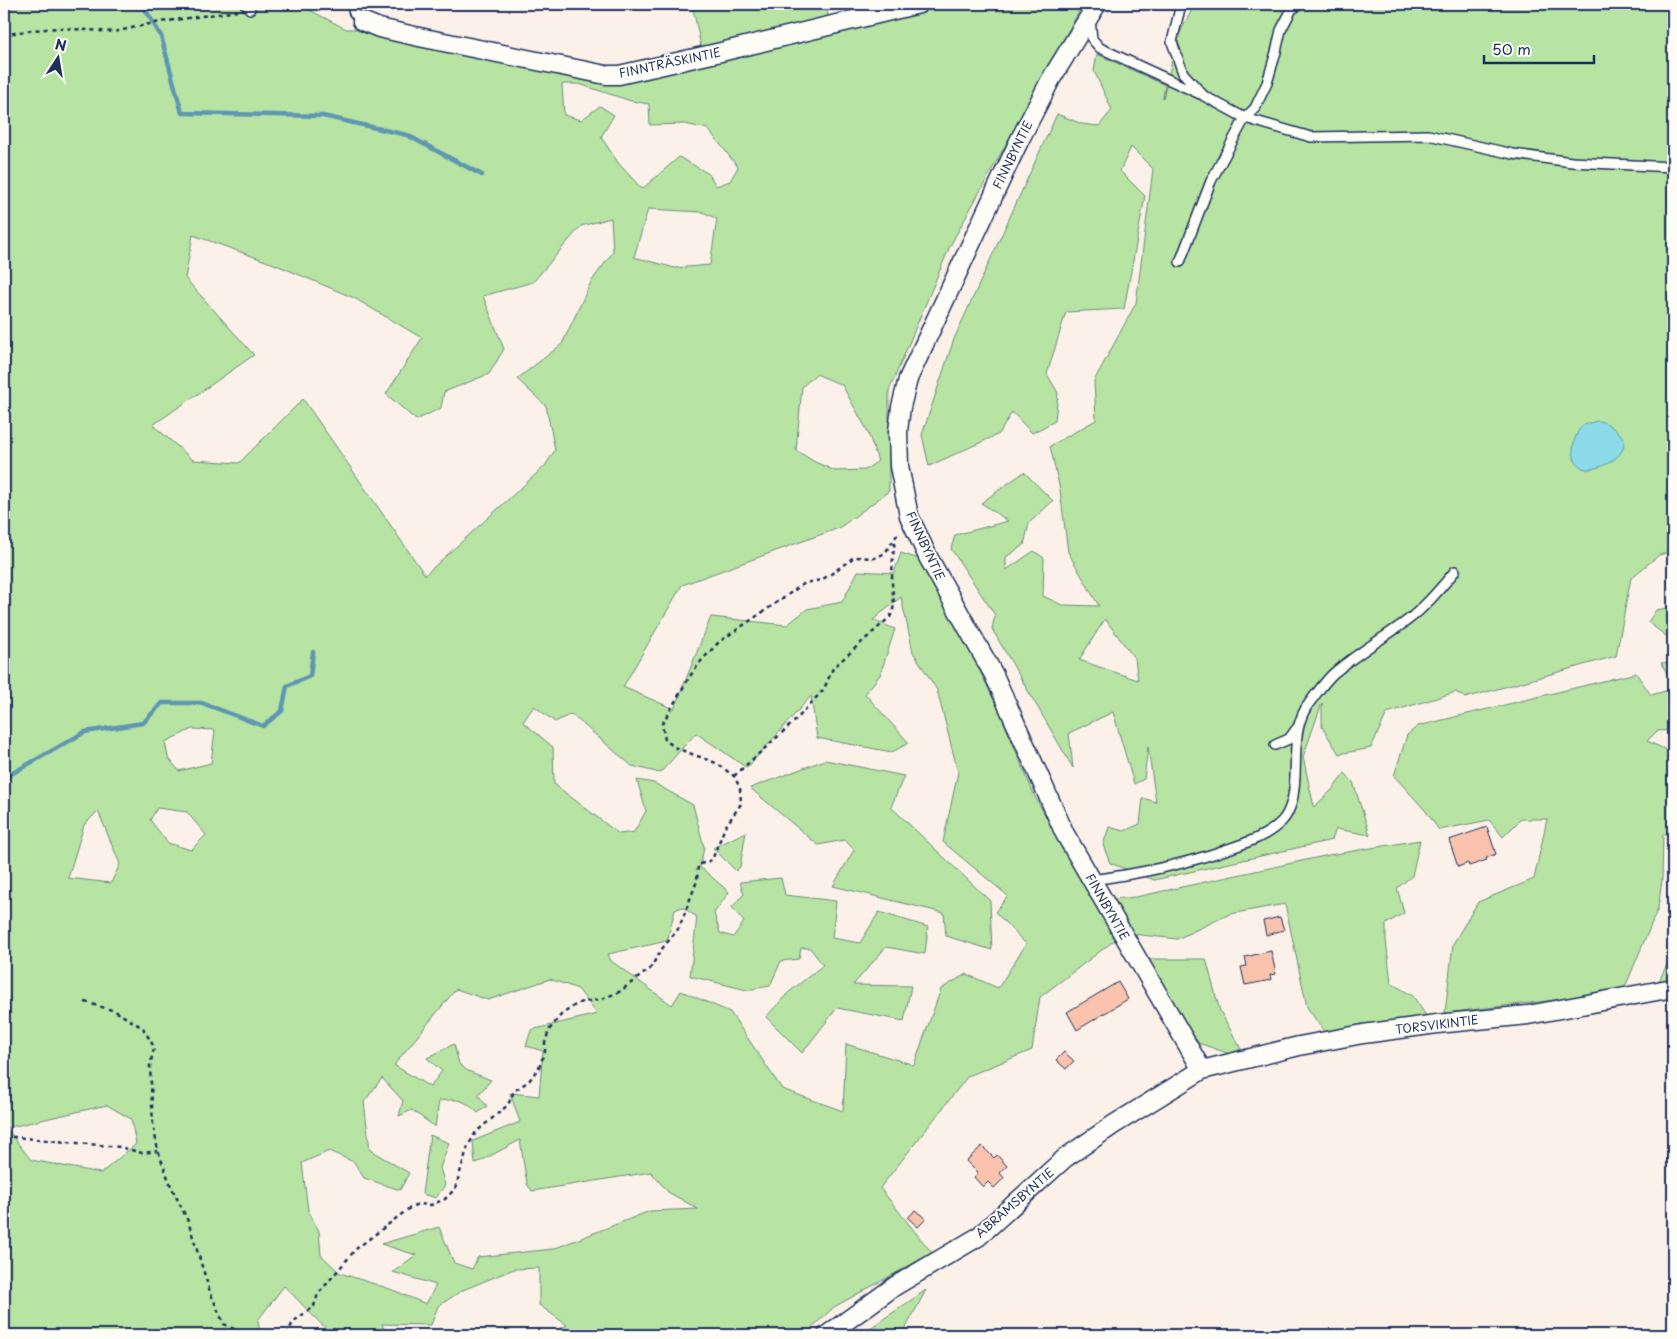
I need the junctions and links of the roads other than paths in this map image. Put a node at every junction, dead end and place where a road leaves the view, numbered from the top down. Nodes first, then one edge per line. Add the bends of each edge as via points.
1 (350, 4) edge
2 (919, 4) edge
3 (1181, 4) edge
4 (1298, 5) dead end
5 (1093, 10) edge
6 (362, 21) joint
7 (1204, 96) junction
8 (1245, 118) junction
9 (1673, 167) edge
10 (1180, 262) dead end
11 (1455, 570) dead end
12 (1297, 728) junction
13 (1275, 745) dead end
14 (1091, 880) junction
15 (1673, 988) edge
16 (1202, 1070) junction
17 (828, 1335) edge

1 - 6 lane
2 - 6 street, FINNTRÄSKINTIE via 619,75 419,37
3 - 7 lane via 1172,42 1183,73
4 - 8 lane via 1292,9 1281,30 1267,83 1255,108
5 - 7 lane via 1092,39 1100,48
5 - 14 street, FINNBYNTIE via 1050,80 1019,141 908,379 898,430 899,466 909,516 928,557 994,675 1065,834
7 - 8 lane
8 - 9 lane via 1311,137 1428,135 1513,154 1572,162
8 - 10 lane via 1211,181
11 - 12 lane via 1410,619 1332,674 1309,703
12 - 13 lane via 1289,739
12 - 14 lane via 1292,802 1282,821 1271,830 1252,841 1175,866
14 - 16 street, FINNBYNTIE
15 - 16 street, TORSVIKINTIE via 1528,1015 1363,1034
16 - 17 street, ABRAMSBYNTIE via 1073,1152 978,1237 895,1286

